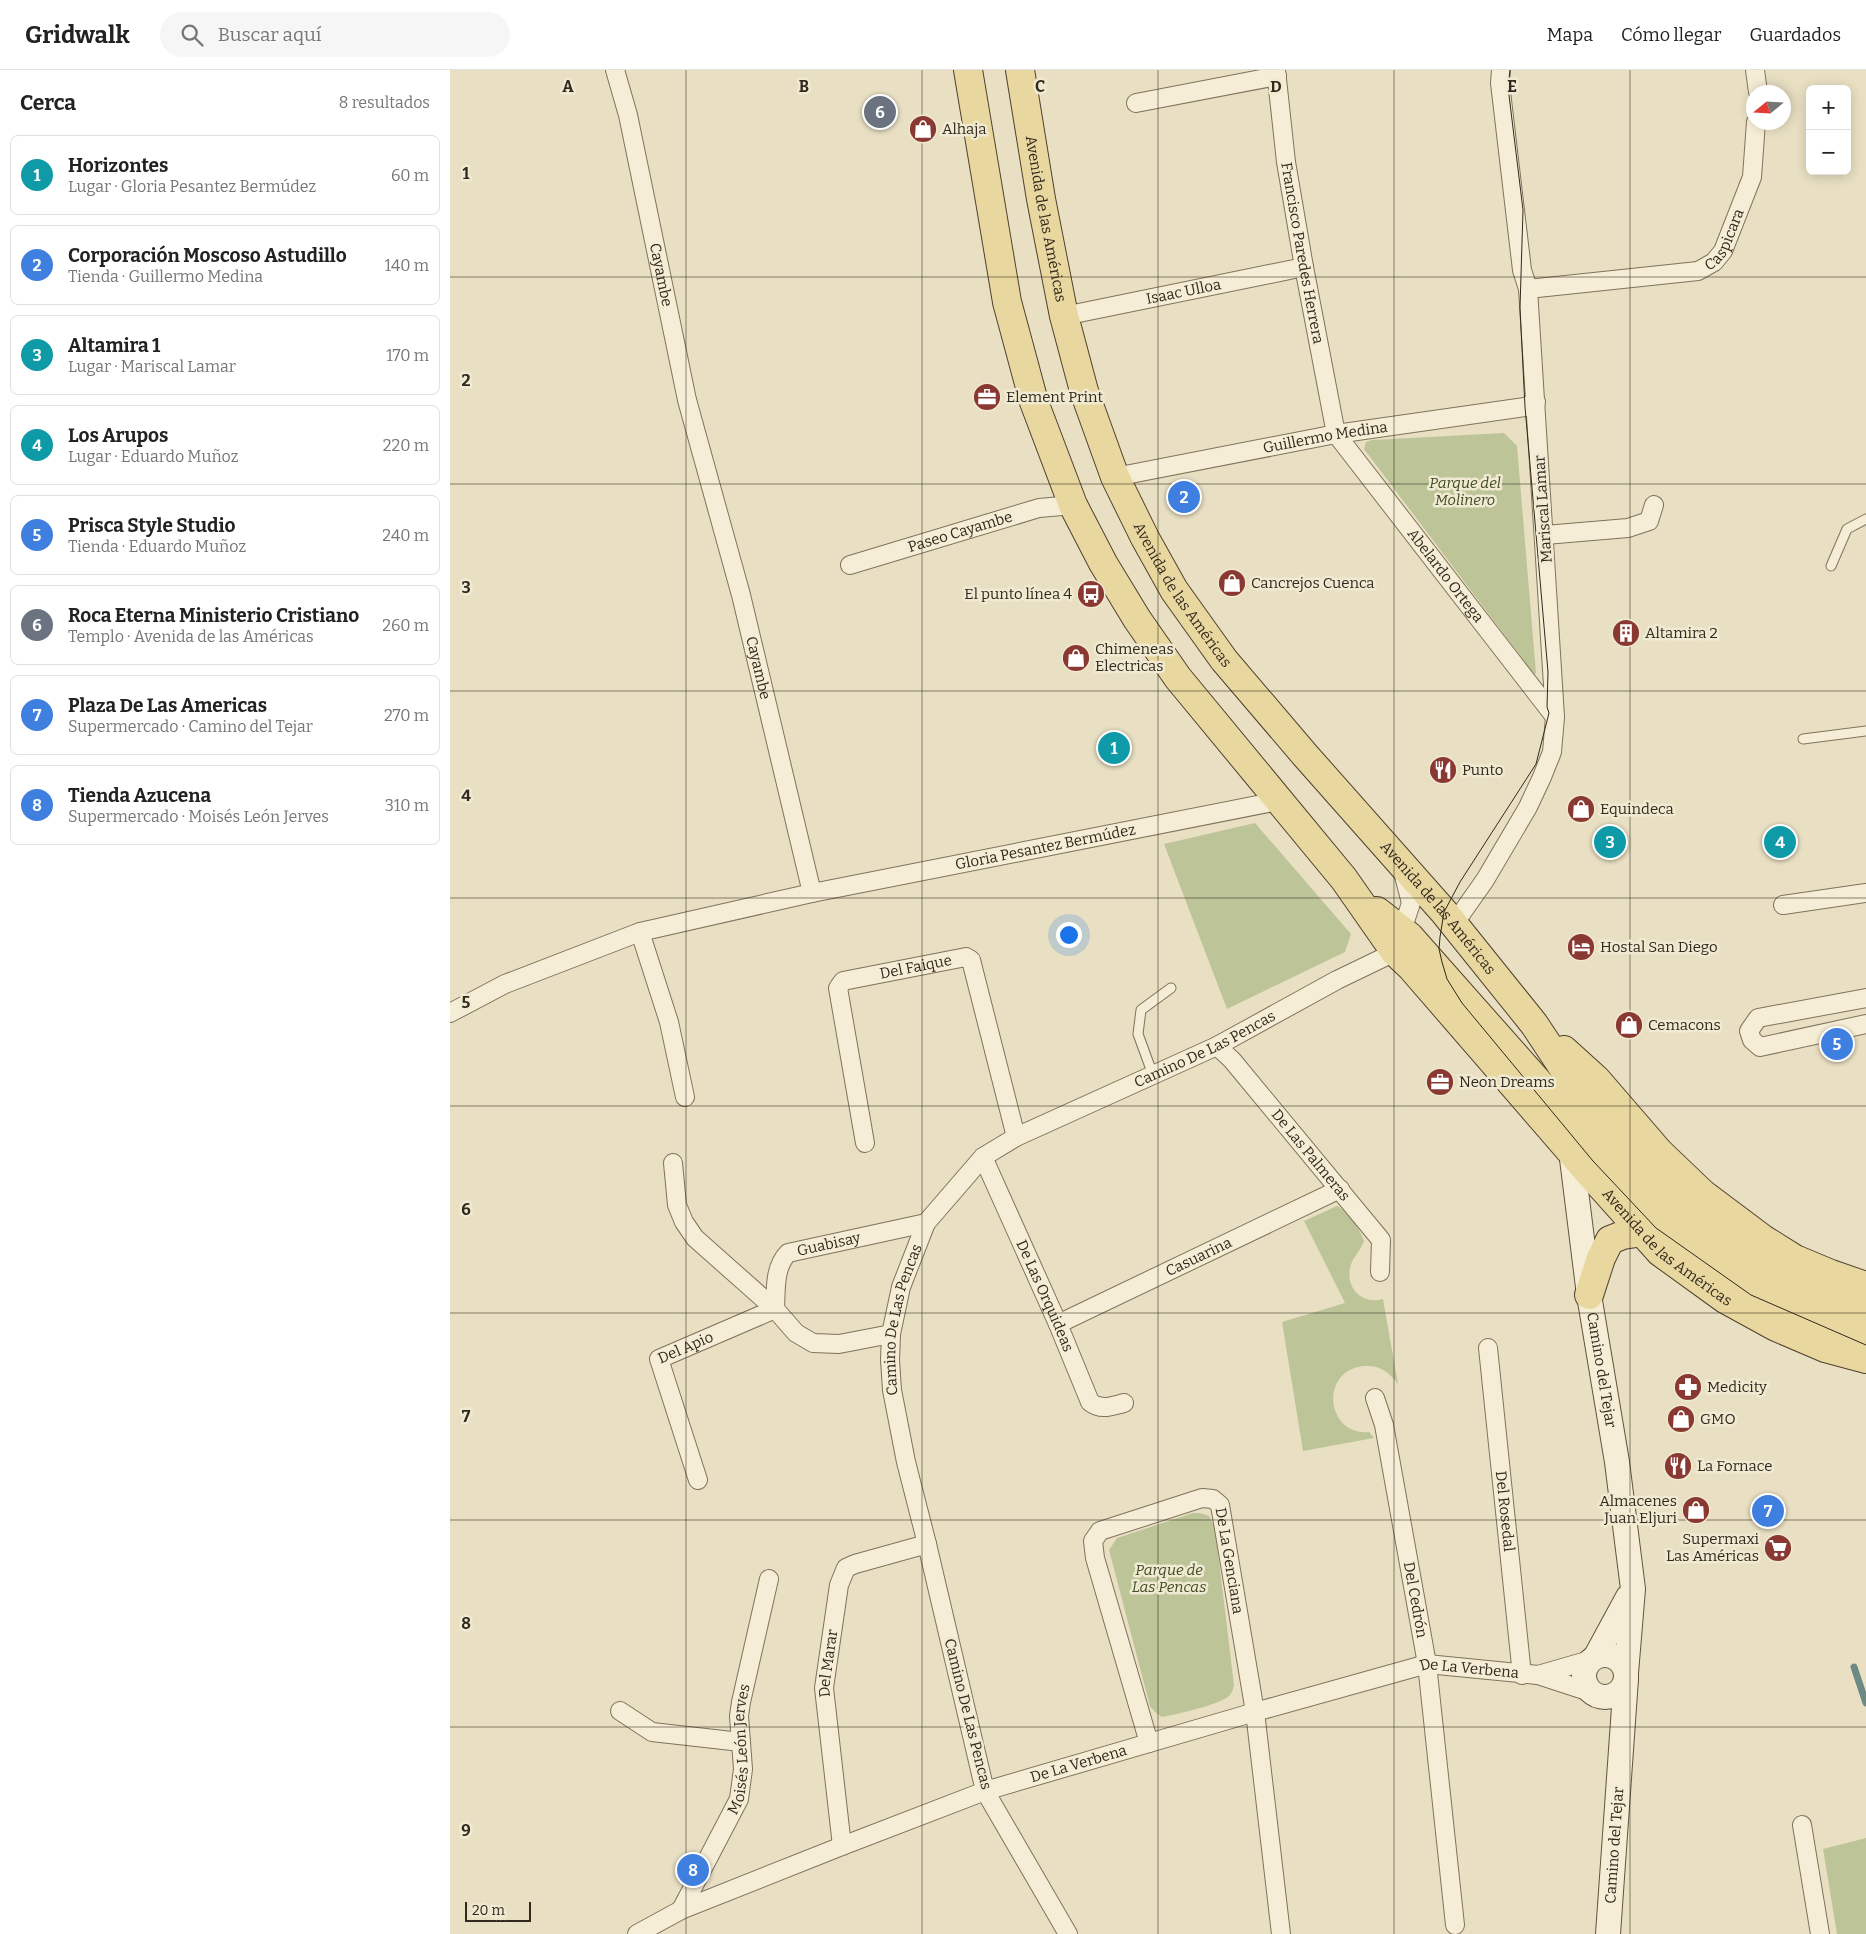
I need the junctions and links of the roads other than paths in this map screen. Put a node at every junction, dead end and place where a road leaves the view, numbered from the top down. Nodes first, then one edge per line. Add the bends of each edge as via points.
1 (615, 70) edge
2 (968, 70) edge
3 (1020, 70) edge
4 (1501, 70) edge
5 (1755, 70) edge
6 (1276, 73) edge
7 (1757, 85) edge
8 (1136, 102) dead end
9 (1755, 130) edge
10 (1304, 266) junction
11 (1528, 289) junction
12 (1064, 316) junction
13 (1536, 402) junction
14 (1336, 434) junction
15 (1115, 477) junction
16 (1073, 505) junction
17 (1654, 505) dead end
18 (1866, 519) edge
19 (1545, 535) junction
20 (850, 565) dead end
21 (1831, 566) dead end
22 (1555, 717) junction
23 (1866, 731) edge
24 (1804, 739) dead end
25 (1278, 801) junction
26 (1400, 863) junction
27 (812, 893) junction
28 (1866, 893) edge
29 (1783, 905) dead end
30 (1454, 924) junction
31 (640, 932) junction
32 (1399, 941) junction
33 (1171, 988) dead end
34 (1866, 998) edge
35 (450, 1013) edge
36 (1534, 1024) junction
37 (1866, 1024) edge
38 (1217, 1046) junction
39 (1153, 1075) junction
40 (685, 1097) dead end
41 (1016, 1137) junction
42 (864, 1143) dead end
43 (1571, 1151) junction
44 (983, 1157) junction
45 (673, 1163) dead end
46 (1340, 1190) junction
47 (926, 1223) junction
48 (1643, 1232) junction
49 (1380, 1272) dead end
50 (1866, 1286) edge
51 (1589, 1295) junction
52 (775, 1309) junction
53 (1866, 1312) edge
54 (1058, 1324) junction
55 (891, 1334) junction
56 (1866, 1334) edge
57 (1488, 1348) dead end
58 (1866, 1359) edge
59 (1375, 1398) dead end
60 (1124, 1403) dead end
61 (698, 1480) dead end
62 (927, 1544) junction
63 (769, 1579) dead end
64 (1633, 1589) junction
65 (1593, 1658) junction
66 (1428, 1664) junction
67 (1530, 1675) junction
68 (1626, 1676) junction
69 (1596, 1695) junction
70 (620, 1711) dead end
71 (1255, 1712) junction
72 (741, 1742) junction
73 (1149, 1744) junction
74 (1621, 1756) junction
75 (985, 1792) junction
76 (1802, 1825) dead end
77 (842, 1846) junction
78 (682, 1910) junction
79 (1455, 1925) dead end
80 (636, 1934) edge
81 (1068, 1934) edge
82 (1281, 1934) edge
83 (1608, 1934) edge
84 (1820, 1934) edge

1 - 27 street, Cayambe via 628,115 688,400 740,595
2 - 16 main road, Avenida de las Américas via 1007,302 1034,402
3 - 12 main road, Avenida de las Américas via 1040,199
4 - 11 street, Mariscal Lamar via 1521,260
5 - 7 street
6 - 8 street
6 - 10 street, Francisco Paredes Herrera via 1286,162
9 - 11 street, Caspicara via 1752,177 1723,251 1714,262 1698,271
10 - 12 street, Isaac Ulloa
10 - 14 street, Francisco Paredes Herrera
11 - 13 street, Mariscal Lamar
12 - 15 main road, Avenida de las Américas via 1084,391
13 - 14 street, Guillermo Medina via 1525,407
13 - 19 street, Mariscal Lamar
14 - 15 street, Guillermo Medina
14 - 22 street, Abelardo Ortega
15 - 26 main road, Avenida de las Américas via 1174,590 1224,660
16 - 20 street, Paseo Cayambe via 1039,508
16 - 25 main road, Avenida de las Américas via 1103,563 1167,663
17 - 19 street via 1649,521 1628,528
18 - 21 lane via 1846,529
19 - 22 street, Mariscal Lamar
22 - 30 street, Mariscal Lamar via 1552,752 1532,800
23 - 24 lane
25 - 27 street, Gloria Pesantez Bermúdez
25 - 32 main road, Avenida de las Américas
26 - 30 main road, Avenida de las Américas
26 - 32 street via 1411,903
27 - 31 street
28 - 29 street
30 - 36 main road, Avenida de las Américas
31 - 35 street via 505,984
31 - 40 street via 669,1022
32 - 38 street, Camino De Las Pencas via 1337,980
32 - 43 main road, Avenida de las Américas via 1411,967
32 - 56 main road, Avenida de las Américas via 1403,952 1413,955 1447,979 1600,1157 1683,1236 1735,1274 1805,1313
33 - 39 lane via 1141,1010 1138,1034
34 - 37 street via 1758,1018 1749,1031 1752,1040 1760,1047
36 - 50 main road, Avenida de las Américas via 1596,1080 1659,1152 1703,1194 1795,1259
36 - 53 main road, Avenida de las Américas via 1587,1104 1631,1156 1689,1214 1808,1288
38 - 39 street, Camino De Las Pencas
38 - 46 street, De Las Palmeras
39 - 41 street, Camino De Las Pencas
41 - 42 street, Del Faique via 971,960 966,957 843,981 839,986
41 - 44 street, Camino De Las Pencas
43 - 48 main road, Avenida de las Américas
43 - 51 street, Camino del Tejar
44 - 47 street, Camino De Las Pencas
44 - 54 street, De Las Orquideas
45 - 52 street via 677,1205 695,1238
46 - 49 street, De Las Palmeras via 1381,1240
46 - 54 street, Casuarina
47 - 52 street, Guabisay via 788,1253 778,1270
47 - 55 street, Camino De Las Pencas via 901,1287
48 - 51 main road via 1623,1234 1610,1240
48 - 58 main road, Avenida de las Américas via 1660,1252 1725,1299 1804,1340
51 - 64 street, Camino del Tejar via 1617,1462
52 - 55 street via 796,1333 813,1343 839,1344
52 - 61 street, Del Apio via 658,1359
54 - 60 street, De Las Orquideas via 1090,1402 1102,1408
55 - 62 street, Camino De Las Pencas via 892,1390
57 - 67 street, Del Rosedal
59 - 66 street, Del Cedrón via 1384,1425
62 - 75 street, Camino De Las Pencas
62 - 77 street, Del Marar via 854,1564 846,1568 839,1584 824,1688
63 - 72 street, Moisés León Jerves via 741,1702
64 - 65 street
64 - 68 street, Camino del Tejar
65 - 67 street, De La Verbena
65 - 68 street via 1609,1654 1615,1657 1621,1661
65 - 69 street via 1584,1671 1584,1677
66 - 67 street, De La Verbena
66 - 71 street, De La Verbena
66 - 79 street, Del Cedrón
67 - 69 street, De La Verbena
68 - 69 street via 1624,1686 1614,1696
68 - 74 street, Camino del Tejar
69 - 74 street, Camino del Tejar
70 - 72 street via 652,1732
71 - 73 street, De La Verbena
71 - 73 street, De La Genciana via 1220,1505 1213,1499 1202,1498 1100,1531 1093,1541 1095,1558
71 - 82 street, De La Genciana
72 - 78 street, Moisés León Jerves via 743,1769 739,1799
73 - 75 street, De La Verbena
74 - 83 street, Camino del Tejar
75 - 77 street, De La Verbena
75 - 81 street, Camino De Las Pencas
76 - 84 street
77 - 78 street, De La Verbena
78 - 80 street, De La Verbena

